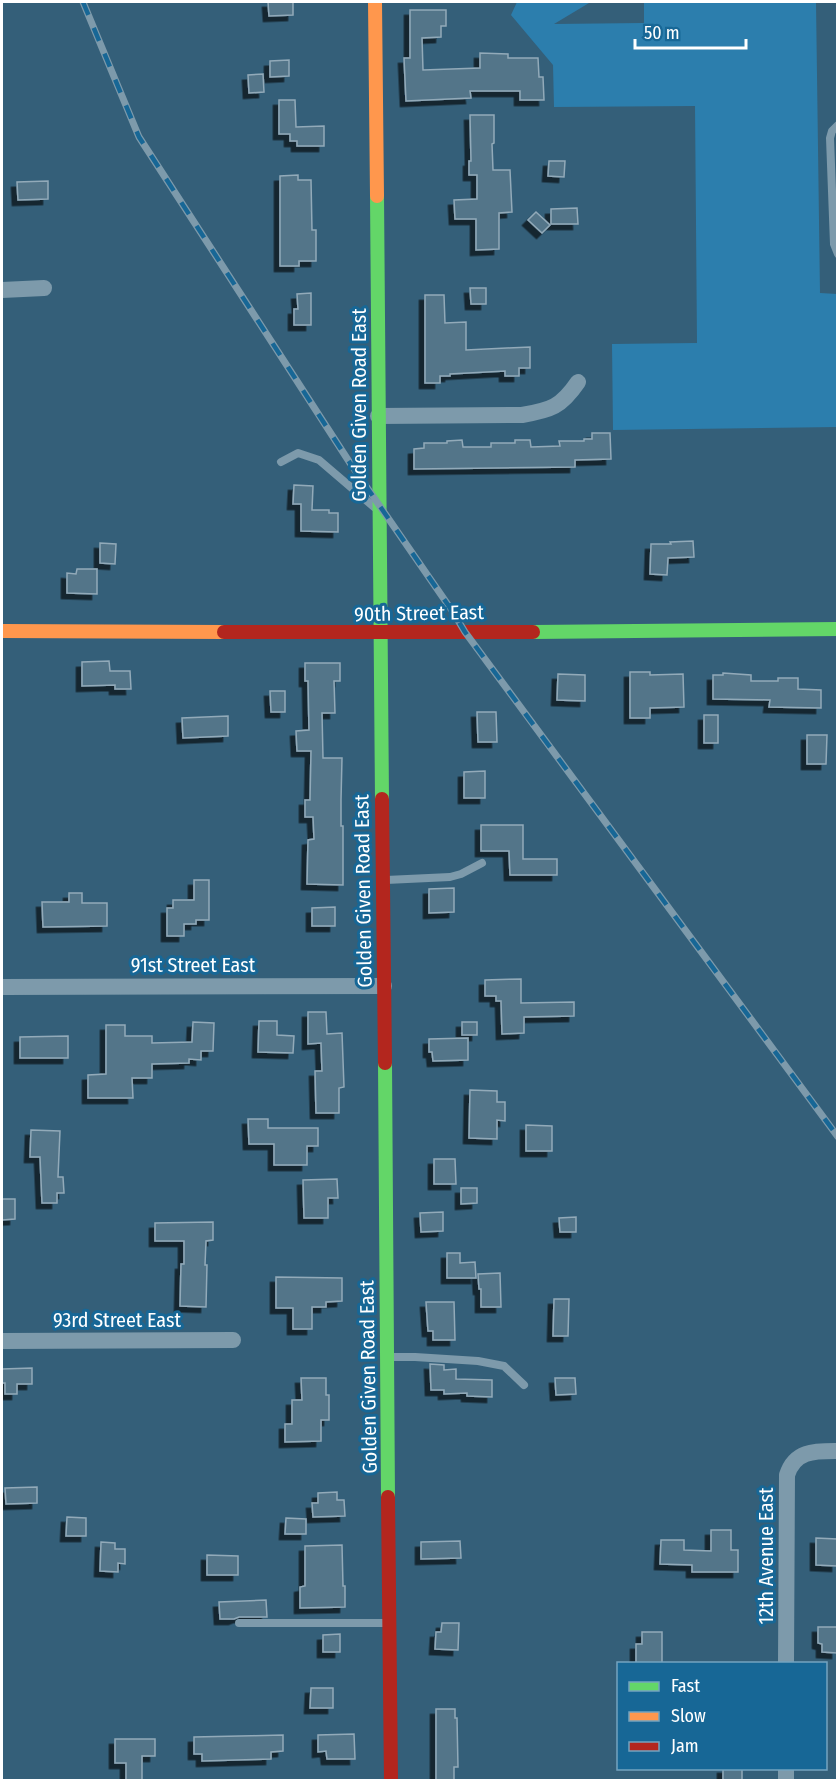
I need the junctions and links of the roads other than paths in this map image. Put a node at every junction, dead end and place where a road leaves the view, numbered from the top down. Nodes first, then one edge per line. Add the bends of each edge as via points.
1 (375, 2) edge
2 (837, 125) edge
3 (837, 254) edge
4 (44, 288) dead end
5 (2, 290) edge
6 (578, 382) dead end
7 (378, 416) junction
8 (281, 462) dead end
9 (379, 511) junction
10 (837, 629) edge
11 (2, 631) edge
12 (380, 633) junction
13 (482, 863) dead end
14 (383, 880) junction
15 (384, 986) junction
16 (2, 987) edge
17 (233, 1340) dead end
18 (2, 1341) edge
19 (388, 1357) junction
20 (524, 1385) dead end
21 (837, 1451) edge
22 (239, 1623) dead end
23 (390, 1623) junction
24 (786, 1662) edge
25 (391, 1780) edge

1 - 7 street, Golden Given Road East
2 - 3 lane via 830,138
4 - 5 street
6 - 7 street via 558,404 529,414
7 - 9 street, Golden Given Road East
8 - 9 lane via 298,453 320,460
9 - 12 street, Golden Given Road East
10 - 12 street, 90th Street East
11 - 12 street, 90th Street East
12 - 14 street, Golden Given Road East
13 - 14 lane via 450,877
14 - 15 street, Golden Given Road East
15 - 16 street, 91st Street East
15 - 19 street, Golden Given Road East
17 - 18 street, 93rd Street East
19 - 20 lane via 504,1366
19 - 23 street, Golden Given Road East
21 - 24 street, 12th Avenue East via 803,1455 790,1466 787,1475
22 - 23 lane
23 - 25 street, Golden Given Road East

